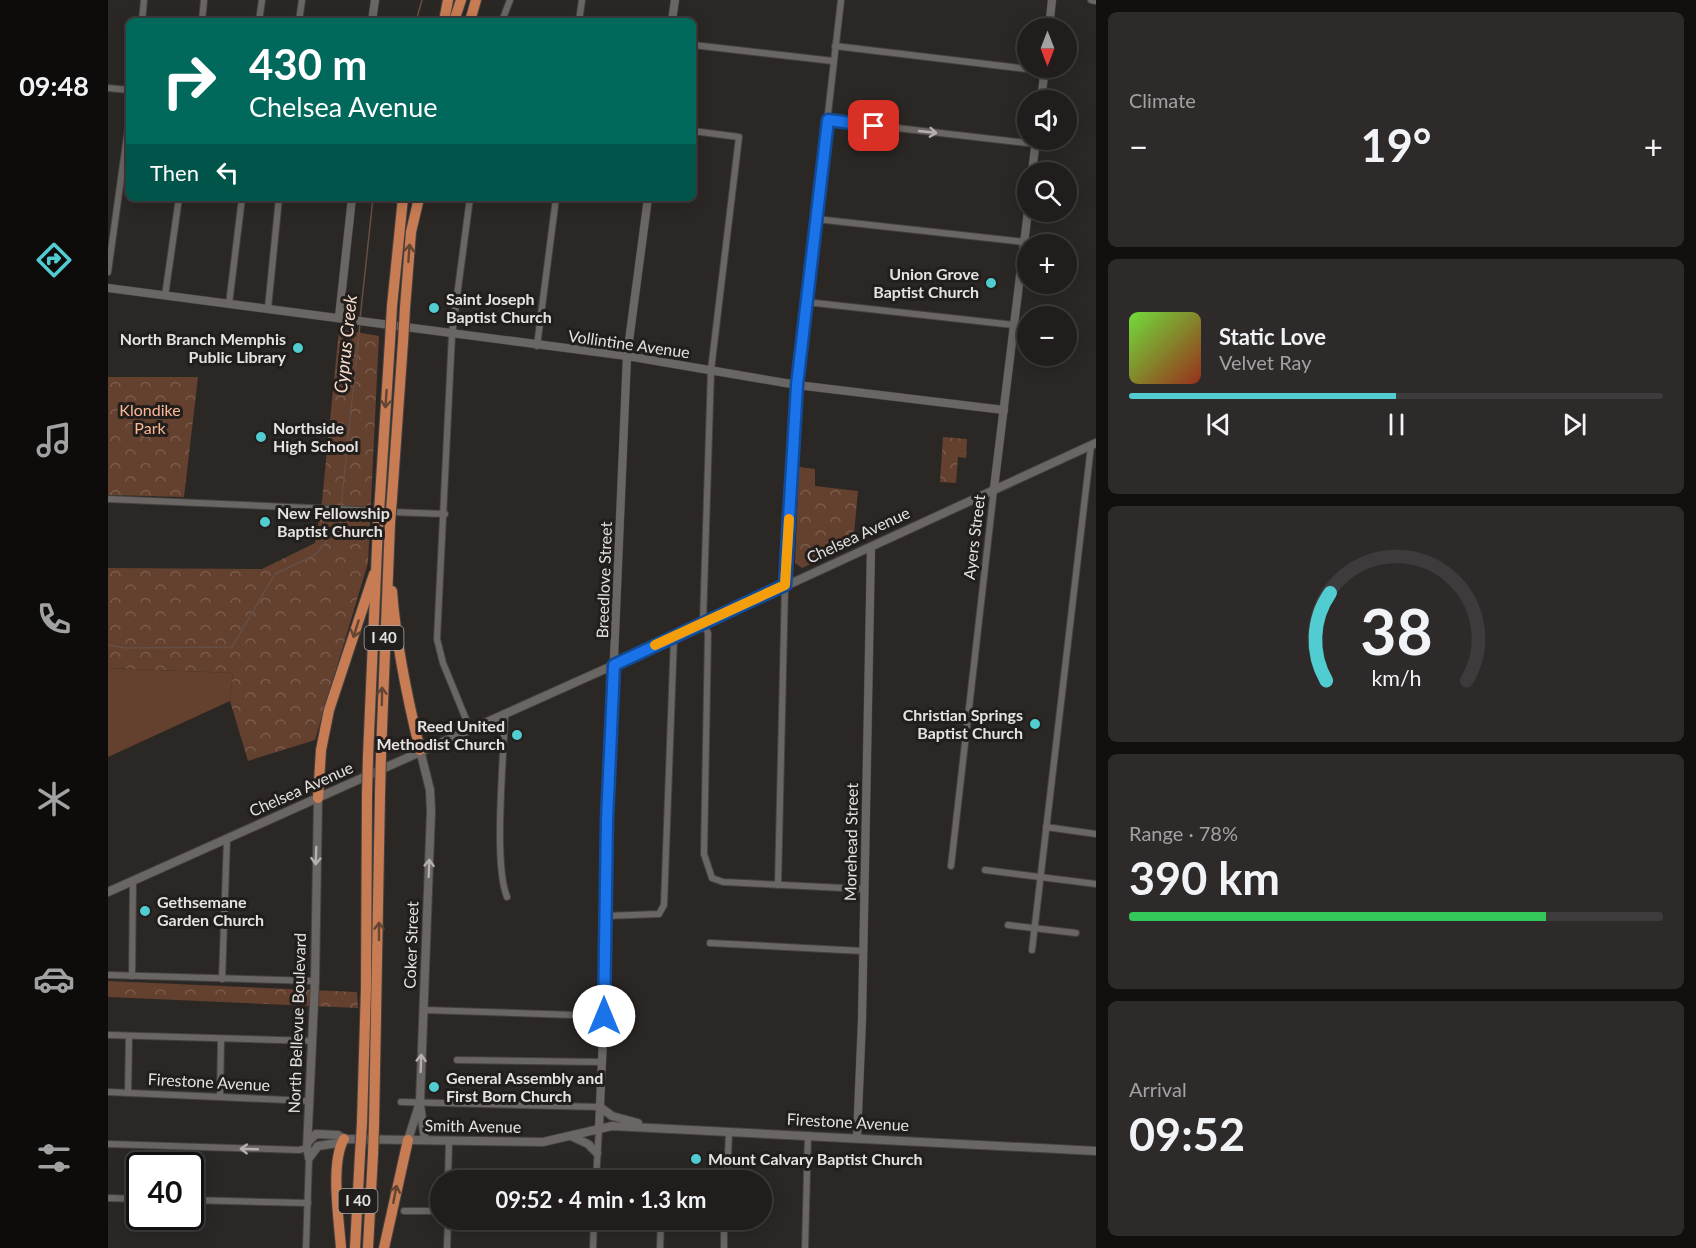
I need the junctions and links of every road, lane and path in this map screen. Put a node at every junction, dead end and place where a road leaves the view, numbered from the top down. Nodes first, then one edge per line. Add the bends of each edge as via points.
1 (144, 0) edge
2 (204, 0) edge
3 (262, 0) edge
4 (302, 0) edge
5 (375, 0) edge
6 (448, 0) edge
7 (456, 0) edge
8 (461, 0) edge
9 (477, 0) edge
10 (510, 0) edge
11 (582, 0) edge
12 (675, 0) edge
13 (841, 0) edge
14 (1052, 0) edge
15 (1091, 0) edge
16 (1096, 1) edge
17 (141, 18) edge
18 (202, 18) edge
19 (260, 18) edge
20 (300, 18) edge
21 (372, 18) edge
22 (445, 18) edge
23 (453, 18) edge
24 (453, 18) edge
25 (471, 18) edge
26 (503, 18) edge
27 (579, 18) edge
28 (672, 18) edge
29 (1050, 18) edge
30 (696, 45) edge
31 (835, 46) junction
32 (833, 60) junction
33 (1017, 66) edge
34 (108, 88) edge
35 (126, 90) edge
36 (828, 120) junction
37 (696, 131) edge
38 (1017, 140) edge
39 (126, 143) edge
40 (179, 201) edge
41 (242, 201) edge
42 (279, 201) edge
43 (352, 201) edge
44 (403, 201) edge
45 (418, 201) edge
46 (470, 201) edge
47 (556, 201) edge
48 (648, 201) edge
49 (816, 219) junction
50 (1017, 241) edge
51 (108, 272) edge
52 (108, 288) edge
53 (1018, 294) edge
54 (165, 296) junction
55 (806, 302) junction
56 (229, 304) junction
57 (268, 308) junction
58 (339, 317) junction
59 (1014, 325) junction
60 (452, 334) junction
61 (537, 346) junction
62 (627, 356) junction
63 (711, 369) junction
64 (797, 385) junction
65 (1004, 410) junction
66 (1094, 444) edge
67 (994, 488) junction
68 (108, 499) edge
69 (445, 514) junction
70 (389, 540) junction
71 (871, 547) junction
72 (374, 574) junction
73 (785, 585) junction
74 (703, 623) junction
75 (674, 636) junction
76 (614, 665) junction
77 (505, 713) junction
78 (470, 729) junction
79 (420, 750) junction
80 (318, 798) junction
81 (1046, 827) junction
82 (1096, 834) edge
83 (227, 839) junction
84 (951, 866) dead end
85 (985, 870) dead end
86 (1040, 877) junction
87 (133, 881) junction
88 (1096, 884) edge
89 (778, 885) junction
90 (864, 889) junction
91 (108, 892) edge
92 (507, 897) dead end
93 (604, 916) junction
94 (1008, 925) dead end
95 (1034, 928) junction
96 (1076, 933) dead end
97 (710, 943) dead end
98 (1032, 950) dead end
99 (863, 951) junction
100 (108, 975) edge
101 (132, 976) junction
102 (222, 979) junction
103 (315, 981) junction
104 (424, 1010) junction
105 (604, 1016) junction
106 (108, 1035) edge
107 (129, 1036) junction
108 (221, 1039) junction
109 (312, 1041) junction
110 (457, 1060) dead end
111 (601, 1062) junction
112 (108, 1092) edge
113 (128, 1093) junction
114 (220, 1097) junction
115 (309, 1101) junction
116 (401, 1102) dead end
117 (420, 1102) junction
118 (600, 1107) junction
119 (308, 1124) junction
120 (643, 1127) junction
121 (598, 1128) junction
122 (729, 1131) junction
123 (313, 1135) junction
124 (808, 1135) junction
125 (573, 1137) junction
126 (857, 1137) junction
127 (344, 1139) junction
128 (408, 1140) junction
129 (425, 1140) junction
130 (449, 1140) junction
131 (332, 1143) junction
132 (108, 1144) edge
133 (307, 1145) junction
134 (1096, 1151) edge
135 (597, 1153) junction
136 (309, 1158) junction
137 (448, 1170) edge
138 (596, 1170) edge
139 (727, 1170) edge
140 (108, 1198) edge
141 (126, 1198) edge
142 (204, 1200) edge
143 (308, 1203) junction
144 (404, 1211) dead end
145 (430, 1211) edge
146 (447, 1230) edge
147 (593, 1230) edge
148 (661, 1230) edge
149 (724, 1230) edge
150 (306, 1248) edge
151 (341, 1248) edge
152 (355, 1248) edge
153 (369, 1248) edge
154 (384, 1248) edge
155 (447, 1248) edge
156 (592, 1248) edge
157 (660, 1248) edge
158 (724, 1248) edge
159 (805, 1248) edge

1 - 17 street
2 - 18 street
3 - 19 street
4 - 20 street
5 - 21 street
6 - 22 highway
7 - 23 highway
8 - 24 highway
9 - 25 highway
10 - 26 street
11 - 27 street
12 - 28 street
13 - 31 street
14 - 29 street
15 - 16 street
30 - 32 street
31 - 32 street
31 - 33 street
32 - 36 street
34 - 35 street
36 -> 38 street
36 - 49 street
37 - 63 street via 739,137
39 - 51 street
40 - 54 street
41 - 56 street
42 - 57 street
43 - 58 street
44 -> 72 highway, I 40, bridge
70 -> 45 highway, I 40, bridge via 411,232
46 - 60 street
47 - 61 street
48 - 62 street, Breedlove Street
49 - 50 street
49 - 55 street
52 - 54 street, Vollintine Avenue
53 - 59 street, Ayers Street
54 - 56 street, Vollintine Avenue
55 - 59 street
55 - 64 street
56 - 57 street, Vollintine Avenue
57 - 58 street, Vollintine Avenue
58 - 60 street, Vollintine Avenue
59 - 65 street, Ayers Street
60 - 61 street, Vollintine Avenue
60 - 69 street
61 - 62 street, Vollintine Avenue
62 - 63 street, Vollintine Avenue
62 - 76 street, Breedlove Street
63 - 64 street, Vollintine Avenue
63 - 74 street
64 - 65 street, Vollintine Avenue
64 - 73 street
65 - 67 street, Ayers Street
66 - 67 main road, Chelsea Avenue
66 - 81 street
67 - 71 main road, Chelsea Avenue
67 - 84 street, Ayers Street
68 - 69 street
69 - 78 street via 437,639
70 - 79 highway via 395,631
153 -> 70 highway, I 40, bridge
71 - 73 main road, Chelsea Avenue
71 - 90 street, Morehead Street
72 -> 80 highway via 329,710
72 - 152 highway, I 40, bridge via 366,988
73 - 74 main road, Chelsea Avenue
73 - 89 street
74 - 75 main road, Chelsea Avenue
74 - 89 street via 708,633 704,854 712,878
75 - 76 main road, Chelsea Avenue
75 - 93 street via 664,905 659,914
76 - 77 main road, Chelsea Avenue
76 - 93 street, Breedlove Street
77 - 78 main road, Chelsea Avenue
77 - 92 street via 501,841
78 - 79 main road, Chelsea Avenue
79 - 80 main road, Chelsea Avenue
104 -> 79 main road, Coker Street via 431,811
80 - 83 main road, Chelsea Avenue
80 -> 103 main road, North Bellevue Boulevard
81 - 82 street
81 - 86 street
83 - 87 main road, Chelsea Avenue
83 - 102 street
85 - 86 street
86 - 88 street
86 - 95 street
87 - 91 main road, Chelsea Avenue
87 - 101 street
89 - 90 street
90 - 99 street, Morehead Street
93 - 105 street, Breedlove Street
94 - 95 street
95 - 96 street
95 - 98 street
97 - 99 street
99 - 126 street, Morehead Street
100 - 101 street
101 - 102 street
102 - 103 street
103 - 109 main road, North Bellevue Boulevard
104 - 105 street
117 -> 104 main road, Coker Street
105 - 111 street, Breedlove Street
106 - 107 street
107 - 108 street
107 - 113 street
108 - 109 street
108 - 114 street
109 - 115 main road, North Bellevue Boulevard
110 - 111 street
111 - 118 street, Breedlove Street
112 - 113 street, Firestone Avenue
113 - 114 street, Firestone Avenue
114 - 115 street, Firestone Avenue
115 - 119 main road, North Bellevue Boulevard
116 - 117 street
117 - 118 street
117 - 128 main road, Coker Street
117 - 129 main road
118 - 120 main road via 612,1116
118 - 121 street, Breedlove Street
119 - 123 main road
119 - 133 main road, North Bellevue Boulevard
120 - 121 main road, Firestone Avenue
120 - 122 main road, Firestone Avenue
121 - 125 main road, Smith Avenue
121 - 135 street, Breedlove Street
122 - 124 main road, Firestone Avenue
122 - 139 street
123 - 127 main road, Smith Avenue via 338,1134
123 - 131 main road
123 - 133 main road
124 - 126 main road, Firestone Avenue
124 - 159 street
125 - 130 main road, Smith Avenue via 536,1142
125 - 135 main road
126 - 134 main road, Firestone Avenue
127 - 128 main road, Smith Avenue
127 - 131 main road, Smith Avenue
127 - 151 highway via 339,1148 337,1180
128 - 129 main road, Smith Avenue
154 -> 128 highway
129 - 130 main road, Smith Avenue
130 - 137 street
131 - 136 main road, Smith Avenue via 318,1146
133 -> 132 street via 298,1150
133 - 136 main road, North Bellevue Boulevard
135 - 138 street, Breedlove Street
136 - 143 street, North Bellevue Boulevard
140 - 141 street
142 - 143 street
143 - 150 street, North Bellevue Boulevard
144 - 145 street
146 - 155 street
147 - 156 street
148 - 157 street
149 - 158 street

